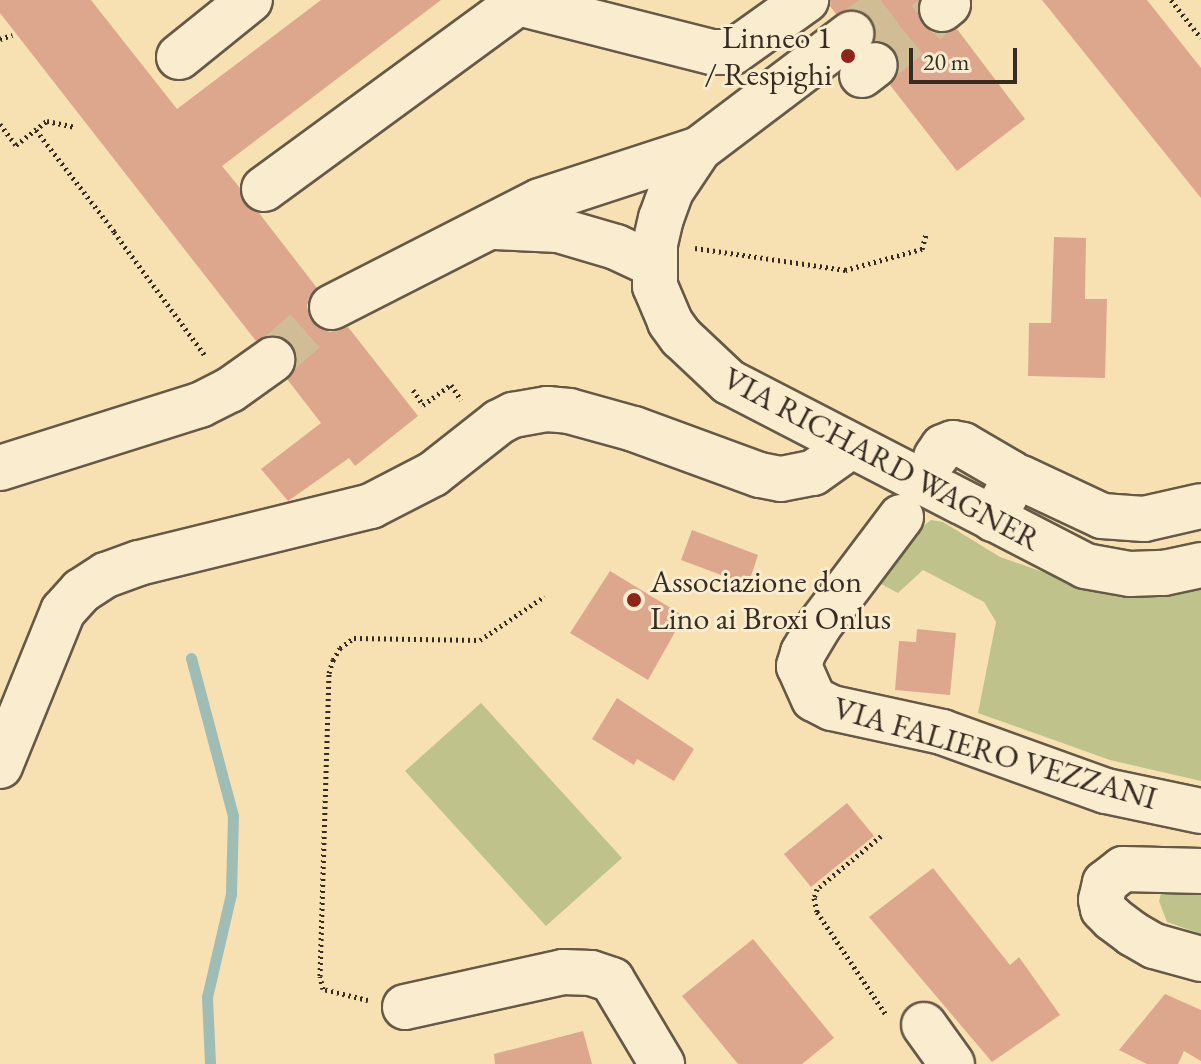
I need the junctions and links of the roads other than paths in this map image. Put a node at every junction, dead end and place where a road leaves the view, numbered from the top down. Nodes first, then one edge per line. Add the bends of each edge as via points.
1 (250, 0) edge
2 (806, 0) edge
3 (179, 57) dead end
4 (863, 58) tunnel mouth
5 (699, 149) junction
6 (264, 189) dead end
7 (485, 227) junction
8 (654, 254) junction
9 (332, 307) tunnel mouth
10 (272, 360) tunnel mouth
11 (851, 446) junction
12 (936, 457) dead end
13 (0, 468) edge
14 (1015, 479) junction
15 (1201, 506) edge
16 (901, 517) dead end
17 (993, 519) junction
18 (1201, 565) edge
19 (0, 766) edge
20 (1201, 811) edge
21 (1201, 871) edge
22 (1201, 959) edge
23 (405, 1007) road end
24 (908, 1026) road end
25 (662, 1064) edge
26 (952, 1064) edge

1 - 3 street
2 - 6 street via 733,52 712,52 518,3
4 - 5 street
5 - 7 street via 540,201
5 - 8 street, VIA RICHARD WAGNER via 671,191
7 - 8 street via 558,230
7 - 9 street
8 - 11 street, VIA RICHARD WAGNER via 655,286 670,322 701,359 729,382
10 - 13 street via 230,390 167,418
11 - 17 street, VIA RICHARD WAGNER
11 - 19 street via 813,473 781,479 569,411 513,415 433,474 371,506 139,563 81,591 57,624
12 - 14 street via 943,447 963,445
14 - 15 street via 1102,516 1144,519
14 - 17 street
16 - 20 street, VIA FALIERO VEZZANI via 803,653 799,666 814,699 832,708 942,732 1106,791
17 - 18 street, VIA RICHARD WAGNER via 1107,573 1164,573
21 - 22 street via 1123,869 1105,883 1101,900 1103,909 1133,934 1154,946
23 - 25 street via 563,972 591,973 612,980
24 - 26 street

